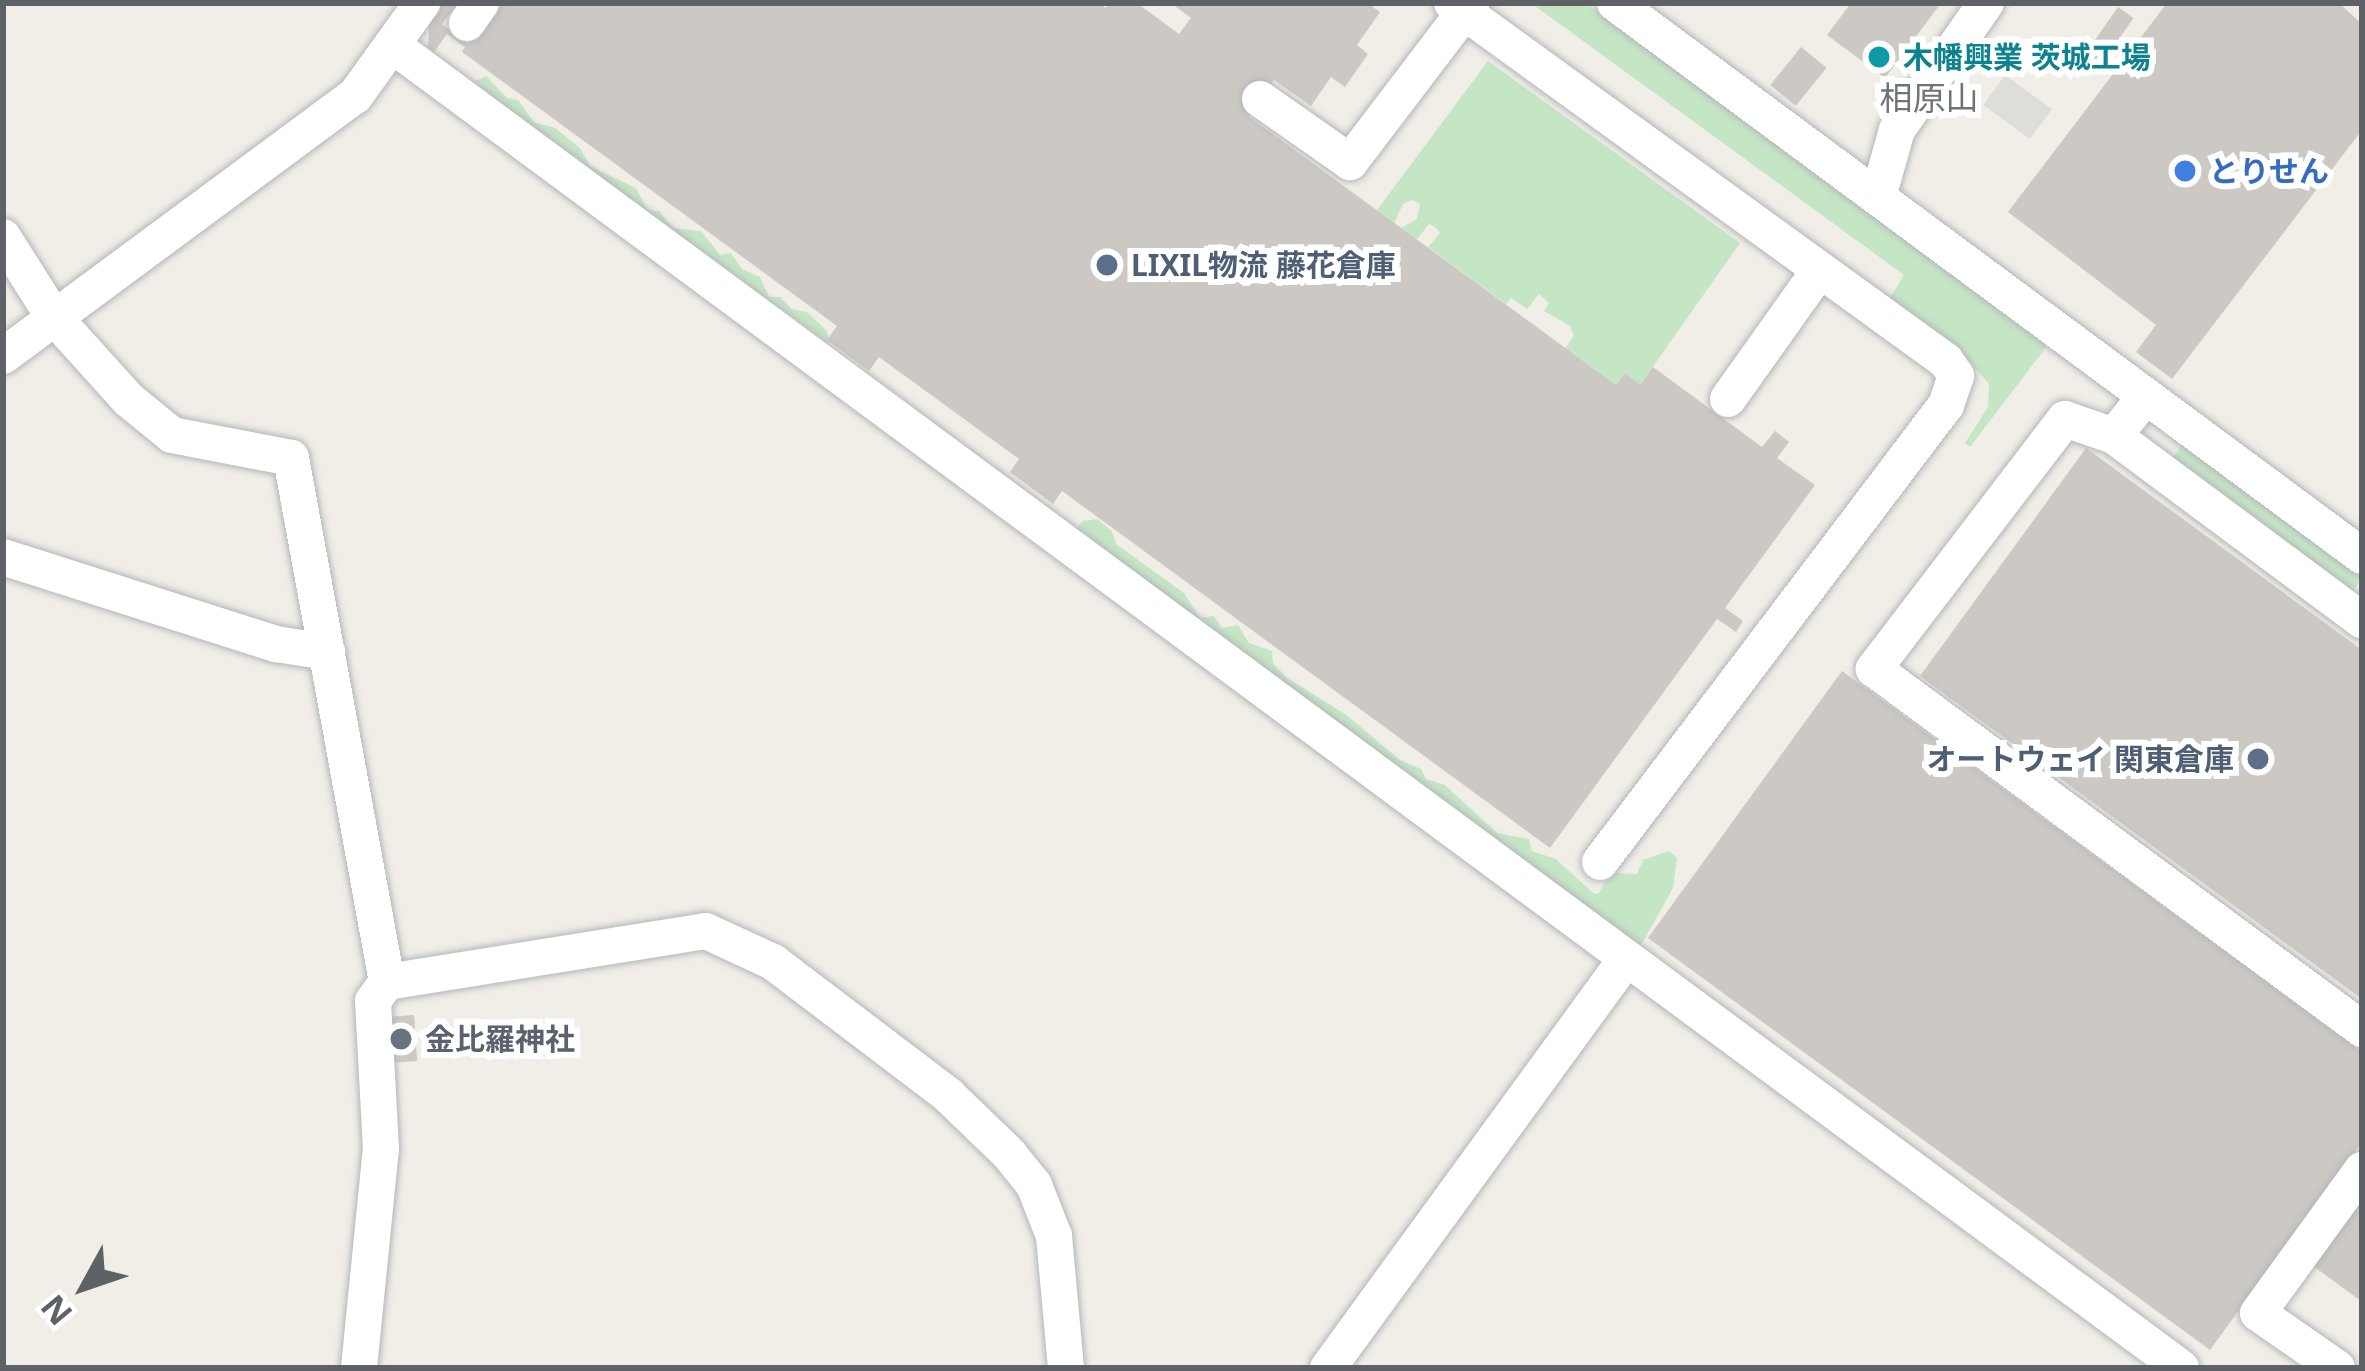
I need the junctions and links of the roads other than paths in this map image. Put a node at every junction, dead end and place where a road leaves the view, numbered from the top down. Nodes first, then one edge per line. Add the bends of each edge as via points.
1 (422, 3) edge
2 (1615, 3) edge
3 (1986, 3) edge
4 (1462, 6) edge
5 (392, 45) junction
6 (1260, 100) dead end
7 (1879, 197) junction
8 (3, 237) edge
9 (1819, 271) junction
10 (53, 316) junction
11 (3, 356) edge
12 (2146, 396) junction
13 (1728, 399) dead end
14 (2114, 436) junction
15 (2362, 556) edge
16 (3, 557) edge
17 (2362, 620) edge
18 (327, 652) junction
19 (1600, 862) dead end
20 (1626, 959) junction
21 (387, 982) junction
22 (2362, 1029) edge
23 (2362, 1170) edge
24 (359, 1368) edge
25 (1066, 1368) edge
26 (1328, 1368) edge
27 (2181, 1368) edge
28 (2337, 1368) edge

1 - 5 street
2 - 7 street
3 - 7 street via 1897,130
4 - 6 street via 1350,163
4 - 9 street
5 - 10 street via 355,96
5 - 20 street
7 - 12 street
8 - 10 street
9 - 13 street
9 - 19 street via 1946,361 1956,376 1946,405
10 - 11 street
10 - 18 street via 172,435 291,458
12 - 14 street
12 - 15 street
14 - 17 street
14 - 22 street via 2065,419 1874,668
16 - 18 street via 276,644
18 - 21 street
20 - 26 street
20 - 27 street
21 - 24 street via 373,1001 381,1149
21 - 25 street via 706,931 773,962 948,1095 1034,1185 1058,1258
23 - 28 street via 2258,1313

